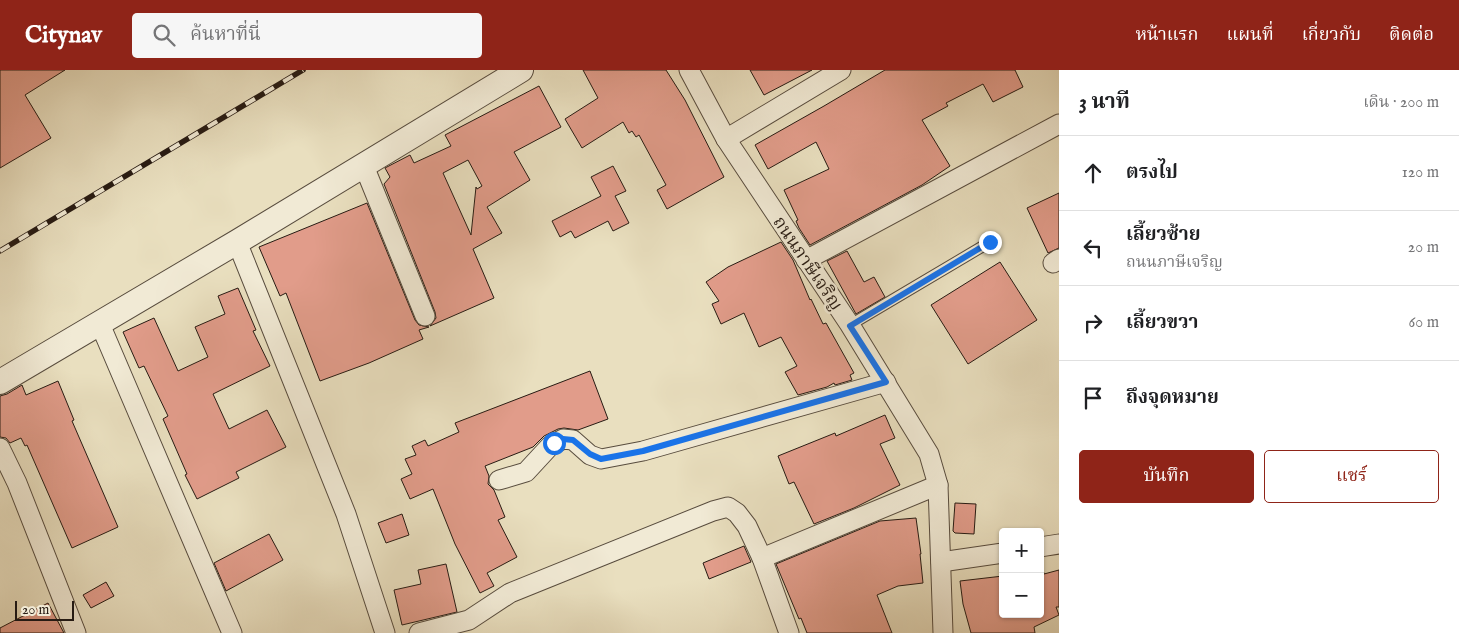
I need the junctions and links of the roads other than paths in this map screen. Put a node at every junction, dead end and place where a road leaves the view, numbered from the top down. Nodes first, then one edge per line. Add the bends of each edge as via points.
1 (521, 70) edge
2 (689, 70) edge
3 (841, 70) edge
4 (1059, 124) edge
5 (726, 139) junction
6 (364, 166) junction
7 (237, 242) junction
8 (990, 242) dead end
9 (806, 260) junction
10 (425, 316) dead end
11 (100, 324) junction
12 (850, 326) junction
13 (0, 382) edge
14 (886, 382) junction
15 (0, 448) edge
16 (499, 480) dead end
17 (938, 485) junction
18 (1059, 544) edge
19 (1044, 546) edge
20 (999, 554) edge
21 (762, 558) junction
22 (941, 562) junction
23 (76, 633) edge
24 (232, 633) edge
25 (385, 633) edge
26 (419, 633) edge
27 (789, 633) edge
28 (943, 633) edge

1 - 6 street
2 - 5 street, ถนนภาษีเจริญ
3 - 5 street
4 - 9 street
5 - 9 street, ถนนภาษีเจริญ
6 - 7 street
6 - 10 street
7 - 11 street
7 - 25 street via 346,514
8 - 12 lane
9 - 12 street, ถนนภาษีเจริญ
11 - 13 street
11 - 24 street
12 - 14 street, ถนนภาษีเจริญ
14 - 16 street via 643,451 601,459 573,440 563,439 550,446 526,472
14 - 17 street, ถนนภาษีเจริญ via 929,454
15 - 23 street
17 - 21 street
17 - 22 street, ถนนภาษีเจริญ
18 - 19 street
20 - 22 street
21 - 26 street via 740,516 728,507 721,508 510,593 469,620
21 - 27 street
22 - 28 street, ถนนภาษีเจริญ

